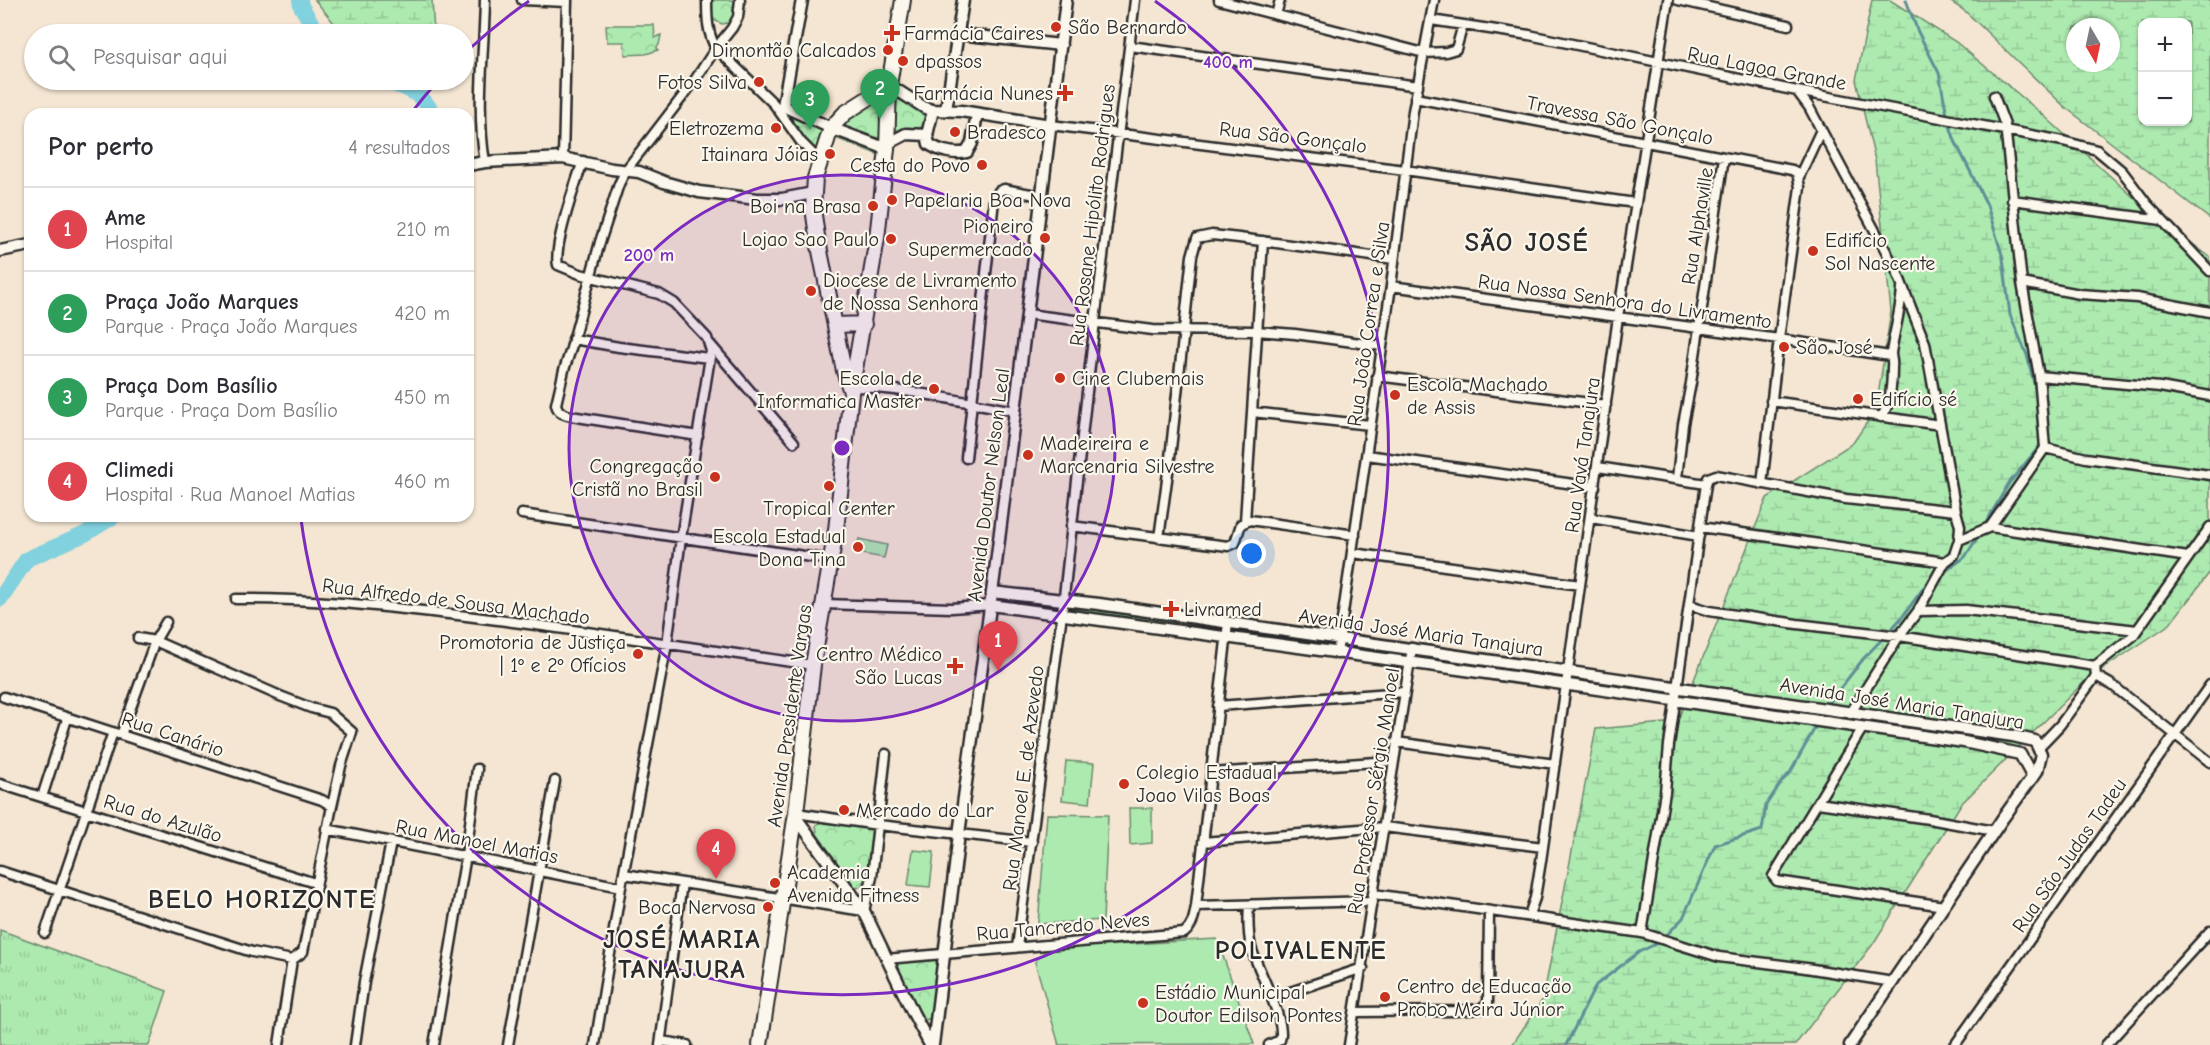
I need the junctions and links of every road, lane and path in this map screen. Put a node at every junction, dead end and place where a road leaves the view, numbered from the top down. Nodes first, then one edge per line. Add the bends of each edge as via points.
1 (485, 0) edge
2 (522, 0) edge
3 (707, 0) edge
4 (740, 0) edge
5 (802, 0) edge
6 (903, 0) edge
7 (963, 0) edge
8 (1066, 0) edge
9 (1135, 0) edge
10 (1219, 0) edge
11 (1280, 0) edge
12 (1434, 0) edge
13 (1668, 0) edge
14 (1678, 0) edge
15 (567, 1) edge
16 (1276, 15) junction
17 (1431, 20) junction
18 (1463, 25) junction
19 (1788, 25) dead end
20 (958, 34) junction
21 (1061, 45) junction
22 (1130, 46) junction
23 (716, 48) junction
24 (1424, 53) junction
25 (1658, 63) junction
26 (889, 85) junction
27 (1418, 86) junction
28 (1797, 91) junction
29 (1994, 96) dead end
30 (1415, 98) junction
31 (779, 105) junction
32 (933, 110) junction
33 (946, 110) junction
34 (977, 114) junction
35 (1051, 124) junction
36 (831, 128) junction
37 (1821, 130) junction
38 (2006, 131) junction
39 (1119, 134) junction
40 (927, 135) junction
41 (1646, 142) junction
42 (887, 147) junction
43 (1724, 157) junction
44 (563, 158) junction
45 (819, 160) junction
46 (583, 161) junction
47 (485, 162) junction
48 (474, 164) edge
49 (626, 170) junction
50 (1405, 170) junction
51 (1799, 177) junction
52 (813, 193) junction
53 (1041, 196) junction
54 (2012, 200) junction
55 (1635, 203) junction
56 (2162, 220) junction
57 (1263, 241) junction
58 (24, 246) edge
59 (0, 252) edge
60 (1394, 259) junction
61 (2210, 271) edge
62 (591, 277) junction
63 (1901, 282) junction
64 (2022, 283) junction
65 (1391, 286) junction
66 (2210, 312) edge
67 (1027, 314) junction
68 (1618, 317) junction
69 (1095, 321) junction
70 (864, 324) junction
71 (836, 325) junction
72 (1698, 329) junction
73 (1184, 331) junction
74 (1256, 331) junction
75 (573, 339) junction
76 (1779, 339) junction
77 (710, 344) junction
78 (1382, 346) junction
79 (1890, 356) junction
80 (710, 358) junction
81 (1377, 376) junction
82 (2039, 376) junction
83 (851, 389) junction
84 (2210, 396) edge
85 (1771, 401) junction
86 (972, 403) junction
87 (1606, 405) junction
88 (1016, 411) junction
89 (1252, 412) junction
90 (1881, 417) junction
91 (1370, 425) junction
92 (1940, 425) junction
93 (698, 436) junction
94 (794, 442) dead end
95 (2045, 448) junction
96 (1367, 455) junction
97 (966, 458) dead end
98 (1598, 467) junction
99 (2210, 475) edge
100 (1677, 478) junction
101 (1706, 484) junction
102 (1762, 484) junction
103 (1595, 487) junction
104 (1956, 511) junction
105 (522, 514) dead end
106 (1591, 518) junction
107 (1245, 521) junction
108 (1071, 526) junction
109 (1700, 527) junction
110 (1990, 527) junction
111 (2210, 527) edge
112 (1355, 535) junction
113 (1699, 536) junction
114 (681, 538) junction
115 (1159, 538) junction
116 (1959, 540) junction
117 (1353, 553) junction
118 (2188, 557) junction
119 (831, 560) junction
120 (1945, 562) junction
121 (1580, 585) junction
122 (992, 592) junction
123 (236, 599) dead end
124 (1063, 600) junction
125 (824, 604) junction
126 (991, 605) junction
127 (1690, 605) junction
128 (1918, 611) junction
129 (1062, 614) junction
130 (166, 622) dead end
131 (1228, 623) junction
132 (2137, 630) junction
133 (1899, 636) junction
134 (1226, 637) junction
135 (138, 638) dead end
136 (1340, 639) junction
137 (155, 641) junction
138 (667, 644) junction
139 (1412, 648) junction
140 (1337, 654) junction
141 (1409, 662) junction
142 (1509, 663) junction
143 (813, 665) junction
144 (2095, 666) junction
145 (1569, 671) junction
146 (1506, 676) junction
147 (2096, 676) junction
148 (1567, 685) junction
149 (2210, 685) edge
150 (1678, 687) junction
151 (1702, 691) junction
152 (1404, 692) junction
153 (4, 697) dead end
154 (1676, 701) junction
155 (1700, 705) junction
156 (1218, 706) junction
157 (1850, 714) junction
158 (67, 719) junction
159 (1862, 729) junction
160 (1966, 730) junction
161 (2175, 733) junction
162 (117, 734) junction
163 (1396, 742) junction
164 (1964, 742) junction
165 (2039, 747) junction
166 (886, 754) dead end
167 (1392, 761) junction
168 (2210, 762) edge
169 (1555, 764) junction
170 (477, 769) dead end
171 (1211, 773) junction
172 (2032, 776) junction
173 (555, 781) dead end
174 (0, 784) edge
175 (42, 797) junction
176 (1818, 803) junction
177 (332, 806) junction
178 (85, 810) junction
179 (795, 814) junction
180 (878, 825) junction
181 (1384, 827) junction
182 (326, 829) junction
183 (1994, 831) junction
184 (959, 834) junction
185 (392, 842) junction
186 (1032, 842) junction
187 (1203, 842) junction
188 (1543, 847) junction
189 (466, 855) junction
190 (541, 870) junction
191 (0, 871) edge
192 (627, 874) junction
193 (315, 884) junction
194 (682, 884) junction
195 (621, 887) junction
196 (58, 891) junction
197 (782, 897) junction
198 (1373, 898) junction
199 (1249, 905) junction
200 (1196, 906) junction
201 (1944, 906) junction
202 (864, 910) junction
203 (1489, 911) junction
204 (1529, 915) junction
205 (2210, 930) edge
206 (45, 933) dead end
207 (1642, 933) junction
208 (1017, 947) junction
209 (945, 952) junction
210 (886, 959) junction
211 (292, 960) junction
212 (1363, 968) junction
213 (1893, 982) junction
214 (1272, 998) junction
215 (1356, 1012) junction
216 (661, 1043) edge
217 (279, 1045) edge
218 (355, 1045) edge
219 (434, 1045) edge
220 (508, 1045) edge
221 (595, 1045) edge
222 (687, 1045) edge
223 (760, 1045) edge
224 (932, 1045) edge
225 (1269, 1045) edge
226 (1349, 1045) edge
227 (1850, 1045) edge
228 (1955, 1045) edge
229 (2106, 1045) edge

1 - 47 street via 480,98
2 - 15 street
3 - 23 street via 710,37
4 - 23 street via 738,17
5 - 31 street
6 - 26 main road
7 - 20 street
8 - 21 street, Avenida Doutor Nelson Leal
9 - 22 street, Rua Rosane Hipólito Rodrigues
10 - 16 street
11 - 16 street
12 - 17 street, Rua João Correa e Silva
13 - 25 street, Rua Vavá Tanajura
14 - 19 street
15 - 44 street
16 - 24 street
17 - 18 street, Rua Lagoa Grande
17 - 24 street, Rua João Correa e Silva
18 - 24 street via 1456,49
18 - 25 street, Rua Lagoa Grande
20 - 21 street
20 - 33 street
21 - 35 street, Avenida Doutor Nelson Leal
22 - 27 street
22 - 39 street, Rua Rosane Hipólito Rodrigues
23 - 31 street
23 - 49 street
24 - 27 street, Rua João Correa e Silva
25 - 28 street, Rua Lagoa Grande
25 - 41 street, Rua Vavá Tanajura
26 - 32 street
26 - 36 main road via 846,113
26 - 42 main road
27 - 30 street, Rua João Correa e Silva
28 - 37 street
28 - 38 street, Rua Lagoa Grande
29 - 38 street
30 - 41 street, Travessa São Gonçalo
30 - 50 street, Rua João Correa e Silva
31 - 36 street
31 - 45 street via 795,133
32 - 33 street
32 - 40 street
33 - 34 street, Rua São Gonçalo
34 - 35 street, Rua São Gonçalo
34 - 40 street via 971,147 965,153 933,147
35 - 39 street, Rua São Gonçalo
35 - 53 street, Avenida Doutor Nelson Leal
36 - 42 street
36 - 45 main road
37 - 51 street
37 - 63 street
38 - 54 street
38 - 56 street, Rua Lagoa Grande via 2097,150 2122,171
39 - 50 street, Rua São Gonçalo
39 - 69 street, Rua Rosane Hipólito Rodrigues
40 - 42 street via 906,134
41 - 43 street, Travessa São Gonçalo
41 - 55 street, Rua Vavá Tanajura
42 - 70 main road
43 - 51 street, Travessa São Gonçalo via 1792,170
43 - 72 street, Rua Alphaville
44 - 46 street
44 - 47 street
45 - 52 main road
46 - 49 street
46 - 62 street via 557,262 566,270
47 - 48 street
49 - 52 street via 699,192 757,199
49 - 62 street
50 - 55 street, Rua São Gonçalo
50 - 60 street, Rua João Correa e Silva
51 - 76 street
52 - 71 main road
53 - 67 street, Avenida Doutor Nelson Leal
53 - 86 street via 1004,189 994,200
54 - 56 street
54 - 64 street
55 - 68 street, Rua Vavá Tanajura
56 - 61 street
57 - 60 street
57 - 73 street via 1212,235 1197,238
57 - 74 street
58 - 59 street
60 - 65 street, Rua João Correa e Silva
62 - 75 street
62 - 77 street via 660,294 674,303
63 - 79 street
63 - 92 street via 1925,343
64 - 66 street
64 - 82 street
65 - 68 street, Rua Nossa Senhora do Livramento
65 - 78 street, Rua João Correa e Silva
67 - 69 street
67 - 88 street, Avenida Doutor Nelson Leal
68 - 72 street, Rua Nossa Senhora do Livramento
68 - 87 street, Rua Vavá Tanajura
69 - 73 street
69 - 108 street, Rua Rosane Hipólito Rodrigues
70 - 71 main road
70 - 83 main road
71 - 83 main road
72 - 76 street, Rua Nossa Senhora do Livramento
72 - 100 street, Rua Alphaville
73 - 74 street
73 - 115 street
74 - 78 street
74 - 89 street
75 - 80 street
75 - 93 street via 557,410
76 - 79 street, Rua Nossa Senhora do Livramento
76 - 85 street
77 - 80 street
77 - 94 street
78 - 81 street, Rua João Correa e Silva
79 - 90 street via 1891,379 1886,410
80 - 93 street
81 - 87 street
81 - 91 street, Rua João Correa e Silva
82 - 84 street via 2160,387
82 - 95 street
83 - 86 street via 868,387
83 - 119 main road, Avenida Presidente Vargas
85 - 90 street
85 - 102 street
86 - 88 street
86 - 97 street
87 - 98 street, Rua Vavá Tanajura
88 - 122 street, Avenida Doutor Nelson Leal
89 - 91 street
89 - 107 street
90 - 92 street
91 - 96 street, Rua João Correa e Silva
92 - 104 street
93 - 114 street
95 - 99 street via 2086,458
95 - 110 street
96 - 103 street
96 - 112 street, Rua João Correa e Silva
98 - 100 street
98 - 103 street, Rua Vavá Tanajura
100 - 101 street
101 - 102 street via 1716,475
101 - 109 street
102 - 104 street via 1846,499
103 - 106 street, Rua Vavá Tanajura
104 - 116 street
105 - 114 street
106 - 113 street
106 - 121 street, Rua Vavá Tanajura
107 - 112 street
107 - 115 street via 1233,546
108 - 115 street
108 - 124 street, Rua Rosane Hipólito Rodrigues
109 - 113 street
109 - 120 street
110 - 116 street
110 - 118 street
111 - 118 street
112 - 117 street, Rua João Correa e Silva
113 - 127 street
114 - 119 street
114 - 138 street
116 - 120 street via 1954,555
117 - 121 street
117 - 136 street, Rua João Correa e Silva
118 - 132 street
119 - 125 main road, Avenida Presidente Vargas
120 - 128 street
121 - 145 street, Rua Vavá Tanajura
122 - 124 street, Avenida José Maria Tanajura
122 - 126 street, Avenida Doutor Nelson Leal
123 - 138 street, Rua Alfredo de Sousa Machado via 382,606
124 - 129 street, Rua Rosane Hipólito Rodrigues
124 - 131 street, Avenida José Maria Tanajura
125 - 126 street via 952,608
125 - 143 main road, Avenida Presidente Vargas
126 - 129 street, Avenida José Maria Tanajura
126 - 184 street, Avenida Doutor Nelson Leal
127 - 133 street via 1797,624
127 - 150 street
128 - 132 street via 1975,610
128 - 133 street
129 - 134 street, Avenida José Maria Tanajura
129 - 186 street, Rua Manoel E. de Azevedo
130 - 137 street
131 - 134 street
131 - 136 street, Avenida José Maria Tanajura
132 - 144 street
133 - 144 street
133 - 157 street
134 - 140 street, Avenida José Maria Tanajura
134 - 156 street
135 - 137 street
136 - 139 street, Avenida José Maria Tanajura
136 - 140 street, Rua João Correa e Silva
137 - 162 street
137 - 177 street via 280,696 330,712 352,732
138 - 143 street, Rua Alfredo de Sousa Machado
138 - 192 street
139 - 141 street, Rua Professor Sérgio Manoel
139 - 142 street, Avenida José Maria Tanajura
140 - 141 street, Avenida José Maria Tanajura
141 - 146 street, Avenida José Maria Tanajura
141 - 152 street, Rua Professor Sérgio Manoel
142 - 145 street, Avenida José Maria Tanajura
142 - 146 street
143 - 179 main road, Avenida Presidente Vargas
144 - 147 street
145 - 148 street, Rua Vavá Tanajura
145 - 150 street, Avenida José Maria Tanajura
146 - 148 street, Avenida José Maria Tanajura
147 - 161 street
147 - 165 street
148 - 154 street, Avenida José Maria Tanajura
148 - 169 street, Rua Vavá Tanajura
149 - 161 street, Rua São Judas Tadeu
150 - 151 street, Avenida José Maria Tanajura
150 - 154 street
151 - 155 street
151 - 157 street, Avenida José Maria Tanajura
152 - 156 street
152 - 163 street, Rua Professor Sérgio Manoel
153 - 158 street, Rua Canário
154 - 155 street, Avenida José Maria Tanajura
154 - 207 street
155 - 159 street, Avenida José Maria Tanajura
156 - 171 street
157 - 160 street, Avenida José Maria Tanajura
158 - 162 street, Rua Canário
158 - 175 street
159 - 164 street, Avenida José Maria Tanajura
159 - 176 street
160 - 164 street
160 - 165 street, Avenida José Maria Tanajura via 2035,741
161 - 168 street
161 - 228 street, Rua São Judas Tadeu
162 - 177 street, Rua Canário
162 - 178 street
163 - 167 street, Rua Professor Sérgio Manoel
163 - 169 street
164 - 172 street, Avenida José Maria Tanajura via 2020,754
165 - 172 street, Avenida José Maria Tanajura via 2039,766
166 - 180 street
167 - 171 street
167 - 181 street, Rua Professor Sérgio Manoel
169 - 188 street, Rua Vavá Tanajura
170 - 189 street
171 - 187 street
172 - 183 street
173 - 190 street
174 - 175 street, Rua do Azulão
175 - 178 street, Rua do Azulão
176 - 183 street
176 - 201 street via 1773,876 1777,881
177 - 182 street
178 - 193 street, Rua do Azulão
178 - 196 street
179 - 180 street
179 - 197 main road, Avenida Presidente Vargas
179 - 202 street
180 - 184 street
180 - 202 street
181 - 187 street
181 - 188 street
181 - 198 street, Rua Professor Sérgio Manoel
182 - 185 street, Rua Manoel Matias
182 - 193 street
183 - 201 street
184 - 186 street
184 - 209 street, Avenida Doutor Nelson Leal
185 - 189 street, Rua Manoel Matias
185 - 218 street
186 - 208 street, Rua Manoel E. de Azevedo
187 - 200 street
188 - 204 street, Rua Vavá Tanajura
189 - 190 street, Rua Manoel Matias
189 - 219 street
190 - 195 street, Rua Manoel Matias
190 - 220 street
191 - 196 street
192 - 194 street
192 - 195 street
193 - 211 street via 305,944
194 - 197 street
194 - 216 street
195 - 221 street
196 - 206 street
196 - 211 street via 252,952
197 - 202 street
197 - 223 main road, Avenida Presidente Vargas
198 - 199 street
198 - 203 street
198 - 212 street, Rua Professor Sérgio Manoel
199 - 200 street
199 - 214 street via 1251,944
200 - 208 street, Rua Tancredo Neves via 1191,926 1184,933
201 - 213 street
202 - 210 street
203 - 204 street
203 - 215 street via 1488,1003 1480,1009 1457,1011
204 - 207 street
205 - 229 street
207 - 213 street via 1719,957
208 - 209 street, Rua Tancredo Neves
209 - 210 street, Rua Tancredo Neves
209 - 224 street, Avenida Doutor Nelson Leal
210 - 224 street
211 - 217 street
212 - 214 street
212 - 215 street, Rua Professor Sérgio Manoel
213 - 227 street
214 - 225 street via 1282,1033 1281,1040
215 - 226 street, Rua Professor Sérgio Manoel
216 - 222 street

